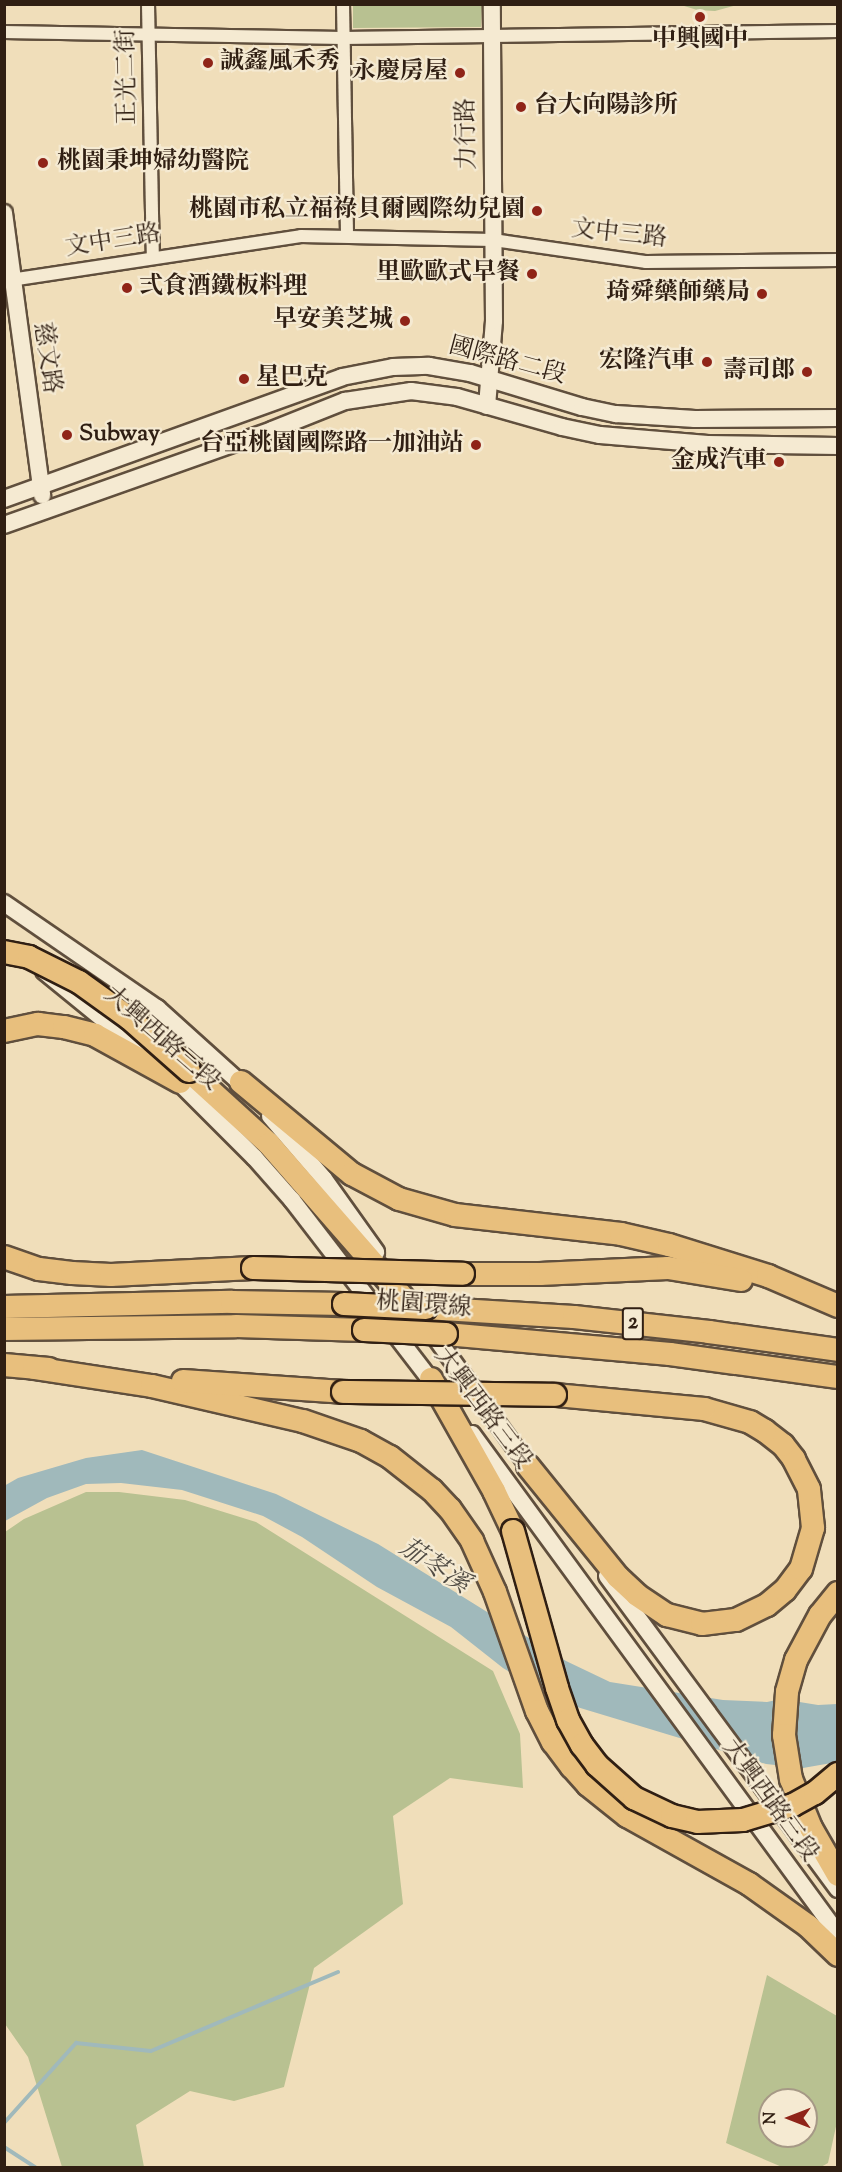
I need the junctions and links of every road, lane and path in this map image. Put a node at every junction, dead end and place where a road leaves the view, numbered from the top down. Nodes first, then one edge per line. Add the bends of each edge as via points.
1 (148, 4) edge
2 (343, 4) edge
3 (492, 4) edge
4 (837, 31) edge
5 (4, 32) edge
6 (491, 35) junction
7 (147, 36) junction
8 (343, 38) junction
9 (4, 213) edge
10 (347, 236) junction
11 (493, 240) junction
12 (153, 257) junction
13 (837, 260) edge
14 (8, 280) edge
15 (491, 380) junction
16 (487, 406) junction
17 (837, 418) edge
18 (837, 446) edge
19 (40, 487) junction
20 (4, 499) edge
21 (45, 509) junction
22 (4, 525) edge
23 (4, 903) edge
24 (4, 940) edge
25 (4, 952) edge
26 (4, 1031) edge
27 (185, 1076) junction
28 (241, 1082) junction
29 (4, 1257) edge
30 (4, 1307) edge
31 (837, 1307) edge
32 (433, 1322) junction
33 (4, 1329) edge
34 (837, 1350) edge
35 (4, 1365) edge
36 (34, 1368) junction
37 (837, 1377) edge
38 (431, 1379) junction
39 (528, 1466) junction
40 (837, 1593) edge
41 (837, 1774) edge
42 (837, 1875) edge
43 (837, 1889) edge
44 (837, 1934) edge
45 (837, 1955) edge

1 - 7 street, 正光二街
2 - 8 street
3 - 6 street, 力行路
4 - 6 street
5 - 7 street
6 - 8 street
6 - 11 street, 力行路
7 - 8 street
7 - 12 street, 正光二街
8 - 10 street
9 - 14 street, 慈文路
10 - 11 street, 文中三路
10 - 12 street, 文中三路 via 302,236
11 - 13 street, 文中三路 via 646,262
11 - 15 street, 力行路
12 - 14 street, 文中三路
14 - 19 street, 慈文路
15 - 16 street, 力行路
15 - 17 street, 國際路二段 via 615,414 695,419
15 - 19 street, 國際路二段 via 429,366 393,367 342,377
16 - 18 street, 國際路二段 via 562,427 651,441
16 - 21 street, 國際路二段 via 457,397 411,391 345,401
19 - 20 street, 國際路二段
19 - 21 street, 慈文路
21 - 22 street, 國際路二段
23 - 28 street, 大興西路三段 via 157,1008
24 - 27 street, 大興西路三段
25 - 27 highway, bridge via 37,961 79,982 129,1018
26 - 27 highway via 38,1024 64,1027 95,1035
27 - 32 highway via 269,1144
27 - 38 street, 大興西路三段 via 292,1200
28 - 31 highway via 352,1174 399,1199 455,1215 621,1234 669,1245 768,1276
28 - 32 street, 大興西路三段 via 324,1179
29 - 31 highway, bridge via 39,1269 111,1275 253,1268 463,1274 668,1268 729,1277
30 - 32 highway, 桃園環線 / 2, bridge via 344,1304
32 - 33 highway, 桃園環線 / 2, bridge via 364,1330 236,1326
32 - 34 highway, 桃園環線 / 2 via 574,1317
32 - 37 highway, 桃園環線 / 2
32 - 39 street, 大興西路三段
35 - 36 highway
36 - 39 highway, bridge via 294,1391 555,1395 704,1409 750,1422 783,1445 794,1459 808,1489 813,1528 801,1569 767,1605 736,1620 702,1624 667,1615 618,1577
36 - 45 highway via 152,1386 264,1411 334,1431 390,1456 450,1509 483,1564 537,1711 554,1742 588,1785 627,1816 749,1884 808,1926
38 - 41 highway, bridge via 513,1531 556,1688 568,1720 597,1765 634,1798 672,1816 697,1822 743,1820 793,1805
38 - 44 street, 大興西路三段
39 - 43 street, 大興西路三段
40 - 42 highway via 806,1639 792,1674 784,1711 786,1760 811,1828

